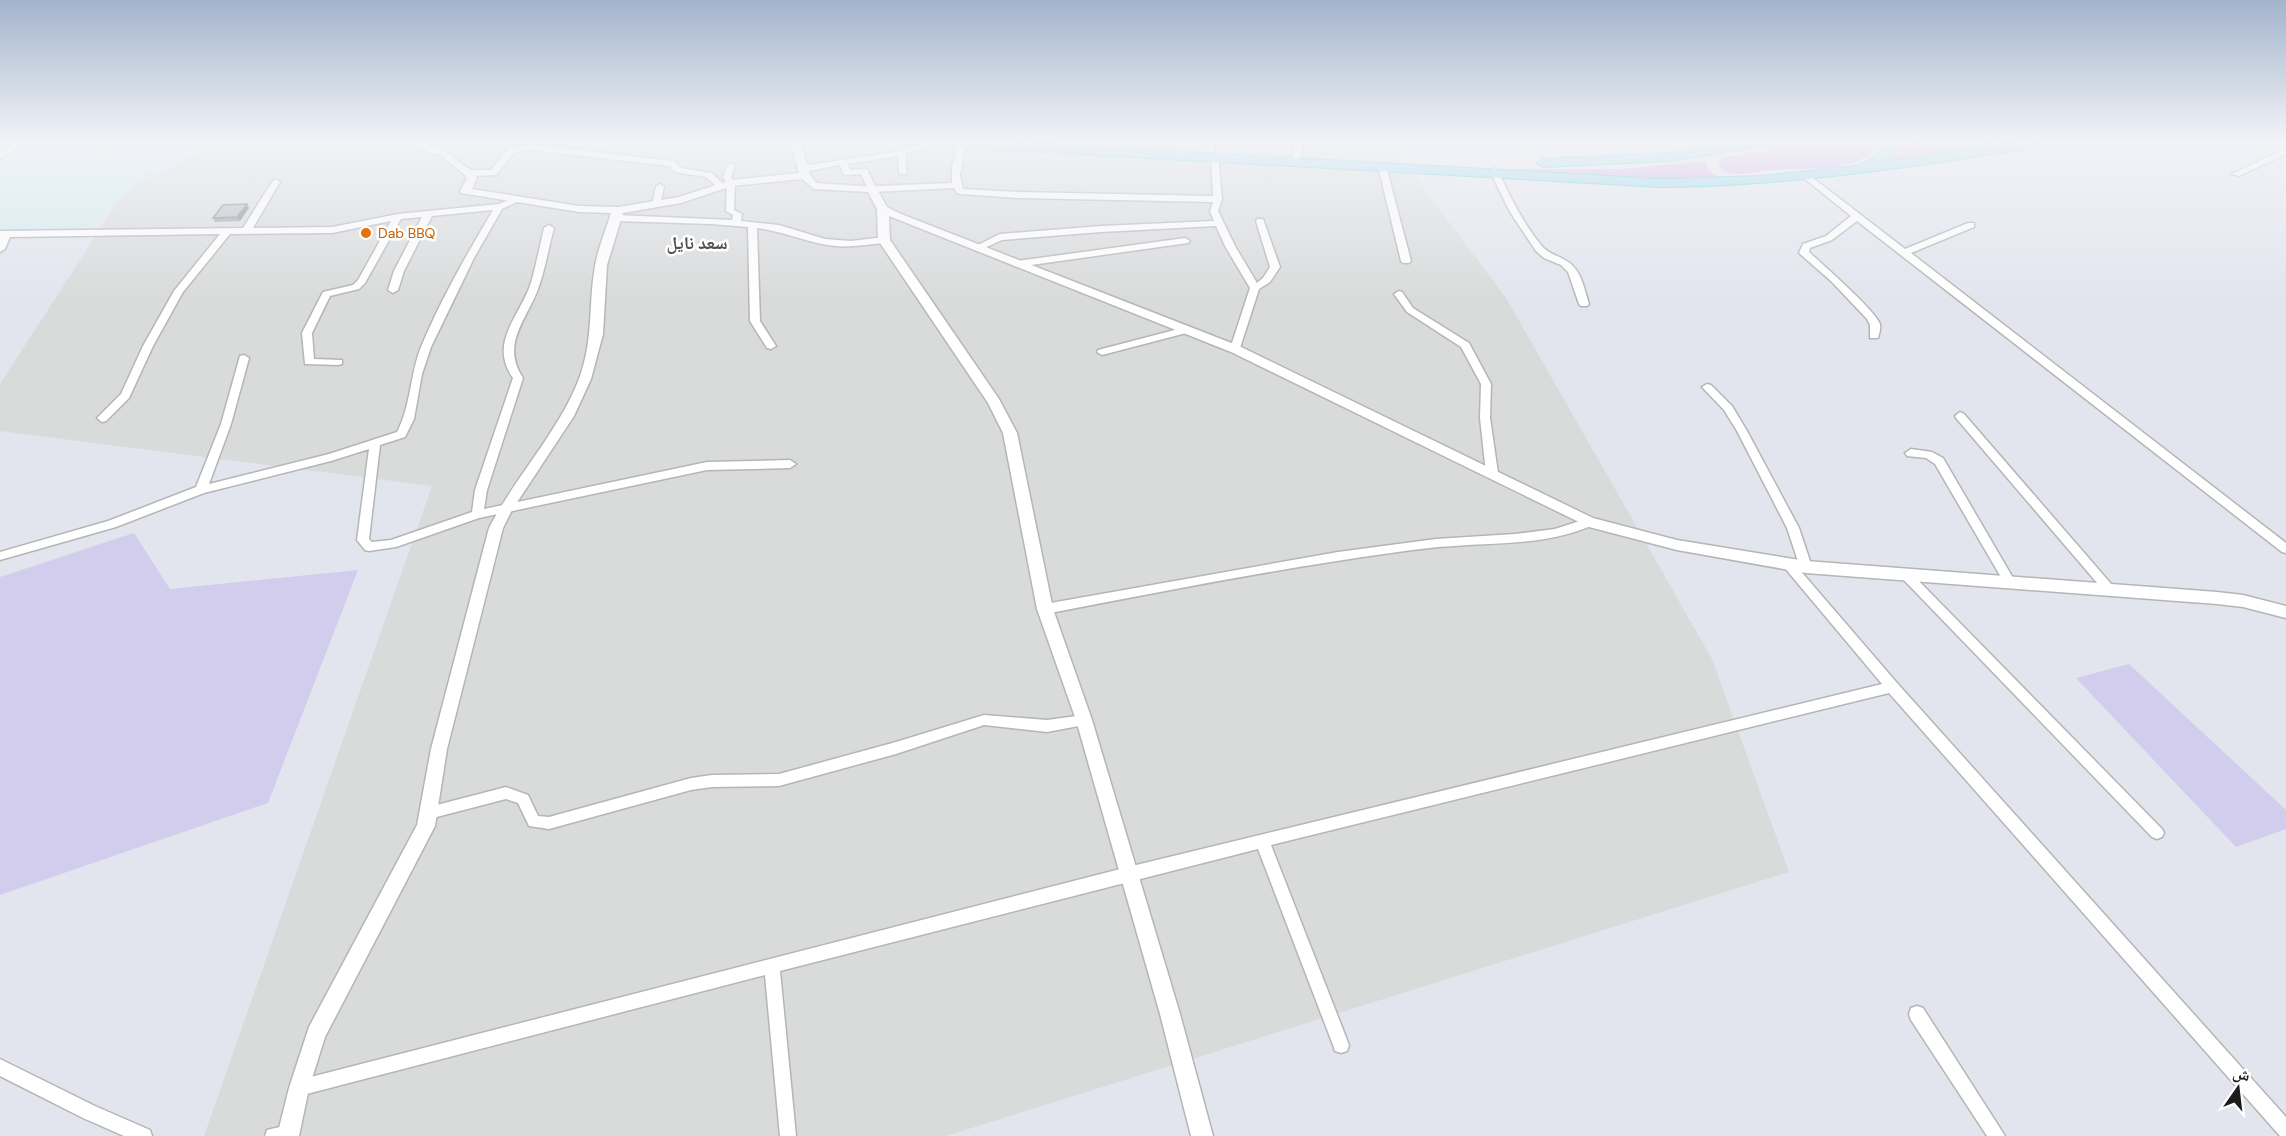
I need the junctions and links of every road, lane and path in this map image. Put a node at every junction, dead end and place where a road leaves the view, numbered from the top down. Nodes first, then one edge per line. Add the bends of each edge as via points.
1 (269, 194) edge
2 (491, 194) edge
3 (658, 194) edge
4 (700, 194) edge
5 (727, 194) edge
6 (875, 194) edge
7 (1004, 194) edge
8 (1217, 194) edge
9 (1389, 194) edge
10 (1506, 194) edge
11 (1829, 194) edge
12 (1218, 199) junction
13 (515, 201) junction
14 (656, 204) junction
15 (499, 207) junction
16 (883, 209) junction
17 (429, 213) junction
18 (617, 214) junction
19 (1857, 216) junction
20 (398, 217) junction
21 (1260, 220) dead end
22 (1218, 223) junction
23 (736, 224) junction
24 (1971, 225) dead end
25 (752, 226) junction
26 (549, 228) dead end
27 (228, 230) junction
28 (247, 230) junction
29 (4, 234) edge
30 (884, 240) junction
31 (1185, 241) dead end
32 (977, 248) junction
33 (0, 249) edge
34 (1905, 252) junction
35 (1406, 261) dead end
36 (1017, 264) junction
37 (1255, 288) junction
38 (393, 290) dead end
39 (1399, 294) dead end
40 (1584, 304) dead end
41 (1186, 330) junction
42 (1874, 336) dead end
43 (771, 346) dead end
44 (1235, 349) junction
45 (1102, 352) dead end
46 (244, 358) dead end
47 (338, 362) dead end
48 (1707, 387) dead end
49 (1960, 416) dead end
50 (102, 418) dead end
51 (375, 441) junction
52 (1911, 453) dead end
53 (789, 464) dead end
54 (1492, 473) junction
55 (201, 490) junction
56 (506, 508) junction
57 (477, 514) junction
58 (1589, 522) junction
59 (2286, 549) edge
60 (0, 556) edge
61 (1788, 564) junction
62 (1806, 567) junction
63 (1904, 573) junction
64 (2009, 580) junction
65 (2108, 588) junction
66 (1045, 609) junction
67 (2286, 612) edge
68 (1892, 687) junction
69 (1084, 720) junction
70 (429, 813) junction
71 (2157, 833) dead end
72 (1263, 842) junction
73 (1128, 874) junction
74 (772, 966) junction
75 (1917, 1014) dead end
76 (1341, 1045) dead end
77 (0, 1067) edge
78 (299, 1088) junction
79 (2286, 1130) edge
80 (283, 1135) edge
81 (144, 1136) edge
82 (788, 1136) edge
83 (1202, 1136) edge
84 (1997, 1136) edge

1 - 28 street
2 - 13 street
3 - 14 street
4 - 14 street
5 - 23 street via 730,211 738,214
6 - 16 street
7 - 12 street
8 - 12 street
9 - 35 street
10 - 40 street via 1539,249 1569,266
11 - 19 street
12 - 22 street via 1214,211
13 - 15 street
13 - 18 street
14 - 18 street
15 - 17 street
15 - 51 street via 469,258 426,347 406,427 401,434
16 - 30 street
16 - 32 street
17 - 20 street
17 - 38 street
18 - 23 street
18 - 56 street via 601,265 597,334 585,379 567,416
19 - 34 street
19 - 42 street via 1829,238 1806,246 1804,253 1871,318
20 - 28 street via 332,230
20 - 47 street via 362,281 357,287 326,294 308,328 309,362
21 - 37 street via 1275,267 1267,280
22 - 32 street via 1000,237
22 - 37 street
23 - 25 street
24 - 34 street
25 - 30 street via 789,230 824,242
25 - 43 street via 755,321
26 - 57 street via 535,285 508,347 511,368 518,378 481,490
27 - 28 street
27 - 29 street
27 - 50 street via 179,291 125,396
29 - 33 street
30 - 66 street via 1011,433
31 - 36 street
32 - 36 street
34 - 59 street
36 - 41 street
37 - 44 street
39 - 54 street via 1410,310 1465,345 1486,384 1485,418
41 - 44 street
41 - 45 street
44 - 54 street
46 - 55 street via 226,424
48 - 62 street via 1728,408 1742,431 1793,528
49 - 65 street
51 - 55 street via 331,457
51 - 57 street via 363,540 369,547 392,544
52 - 64 street via 1928,454 1939,461
53 - 56 street via 707,466
54 - 58 street
55 - 60 street via 112,524
56 - 57 street
56 - 70 street via 491,543 439,749
58 - 61 street via 1677,545
58 - 66 street via 1563,532 1437,543 1245,570
61 - 62 street
61 - 68 street
62 - 63 street
63 - 64 street
63 - 71 street
64 - 65 street
65 - 67 street via 2243,601
66 - 69 street
68 - 72 street
68 - 79 street
69 - 70 street via 1047,726 984,720 779,780 691,784 549,823 534,822 523,799 506,793
69 - 73 street
70 - 78 street via 417,846 316,1034
72 - 73 street
72 - 76 street
73 - 74 street
73 - 83 street
74 - 78 street
74 - 82 street
75 - 84 street
77 - 81 street
78 - 80 street

